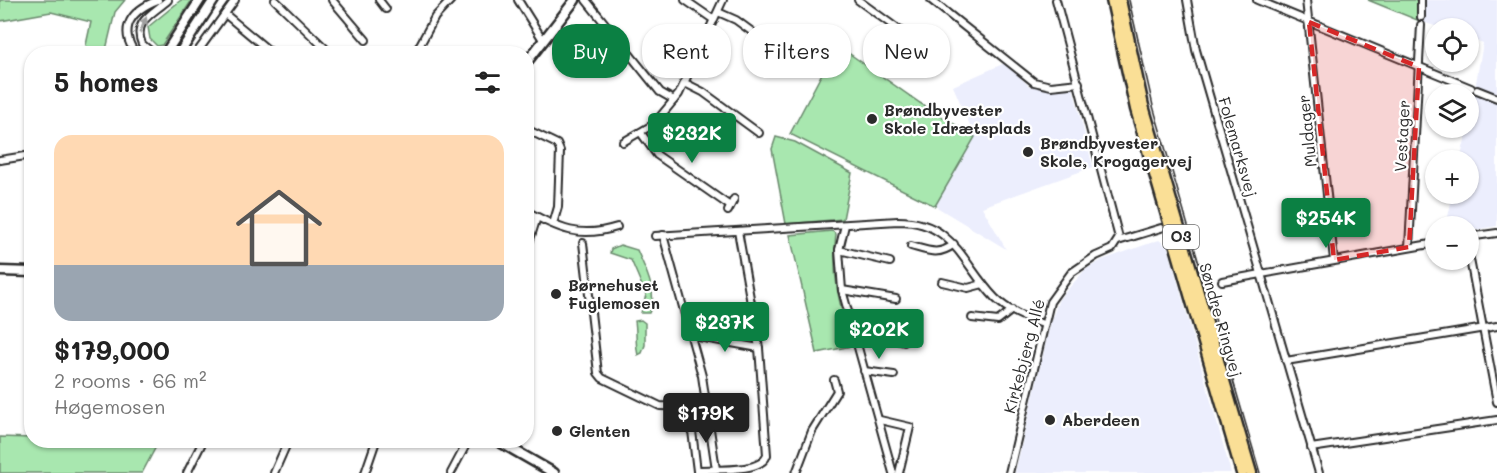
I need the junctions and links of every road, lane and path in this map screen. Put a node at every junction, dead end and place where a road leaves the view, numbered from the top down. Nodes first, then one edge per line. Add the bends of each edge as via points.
1 (168, 0) edge
2 (200, 0) edge
3 (214, 0) edge
4 (235, 0) edge
5 (274, 0) edge
6 (332, 0) edge
7 (379, 0) edge
8 (451, 0) edge
9 (518, 0) edge
10 (575, 0) edge
11 (586, 0) edge
12 (685, 0) edge
13 (723, 0) edge
14 (858, 0) edge
15 (931, 0) edge
16 (1056, 0) edge
17 (1112, 0) edge
18 (1120, 0) edge
19 (1187, 0) edge
20 (1257, 0) edge
21 (1306, 0) edge
22 (1421, 0) edge
23 (159, 2) edge
24 (386, 9) dead end
25 (718, 12) junction
26 (225, 14) junction
27 (1421, 17) dead end
28 (714, 20) junction
29 (1309, 22) junction
30 (891, 24) edge
31 (743, 25) edge
32 (1421, 25) dead end
33 (545, 37) junction
34 (366, 40) dead end
35 (132, 46) edge
36 (144, 46) edge
37 (170, 46) edge
38 (184, 46) edge
39 (202, 46) edge
40 (263, 46) edge
41 (323, 46) edge
42 (419, 46) edge
43 (534, 52) edge
44 (1419, 67) junction
45 (1079, 82) junction
46 (685, 83) junction
47 (1497, 98) edge
48 (674, 100) junction
49 (641, 132) junction
50 (534, 133) edge
51 (759, 133) dead end
52 (623, 142) dead end
53 (24, 156) edge
54 (0, 160) edge
55 (734, 199) dead end
56 (534, 215) edge
57 (537, 217) junction
58 (553, 224) junction
59 (845, 225) junction
60 (534, 227) edge
61 (617, 227) dead end
62 (1161, 228) dead end
63 (738, 231) junction
64 (1497, 233) edge
65 (663, 235) junction
66 (1479, 235) edge
67 (655, 236) dead end
68 (1118, 241) junction
69 (583, 243) dead end
70 (954, 244) junction
71 (1425, 245) edge
72 (911, 246) dead end
73 (1409, 248) junction
74 (839, 250) junction
75 (1334, 260) junction
76 (890, 262) dead end
77 (1472, 270) edge
78 (0, 271) edge
79 (24, 272) edge
80 (1261, 272) junction
81 (1222, 280) dead end
82 (942, 282) dead end
83 (984, 284) junction
84 (842, 290) junction
85 (896, 300) dead end
86 (1012, 310) junction
87 (972, 318) dead end
88 (1043, 324) junction
89 (1497, 326) edge
90 (1482, 328) junction
91 (852, 332) junction
92 (693, 336) junction
93 (904, 342) dead end
94 (759, 348) junction
95 (1286, 362) junction
96 (864, 371) junction
97 (894, 375) dead end
98 (834, 380) dead end
99 (1497, 402) edge
100 (880, 420) junction
101 (1497, 420) edge
102 (200, 448) edge
103 (285, 448) edge
104 (374, 448) edge
105 (464, 448) edge
106 (510, 448) edge
107 (1311, 448) junction
108 (716, 468) junction
109 (697, 471) edge
110 (187, 473) edge
111 (274, 473) edge
112 (365, 473) edge
113 (452, 473) edge
114 (554, 473) edge
115 (796, 473) edge
116 (892, 473) edge
117 (898, 473) edge
118 (1009, 473) edge
119 (1242, 473) edge
120 (1251, 473) edge
121 (1319, 473) edge

1 - 23 street
2 - 37 street
3 - 38 street
4 - 26 street
5 - 41 street
6 - 34 street
7 - 24 street
8 - 42 street via 435,17
9 - 33 street
10 - 33 street
11 - 48 street via 660,92
12 - 28 street
13 - 25 street
14 - 30 street
15 - 45 street via 1028,79 1051,86
16 - 45 street
17 - 119 main road, Søndre Ringvej / O3 via 1136,109
18 - 120 main road, Søndre Ringvej / O3 via 1143,106
19 - 80 street, Folemarksvej via 1196,50
20 - 29 street
21 - 29 street, Muldager
22 - 27 street
23 - 35 street via 140,8 130,21
36 -> 23 street via 139,32
25 - 28 street
25 - 31 street
26 - 39 street
26 - 40 street
28 - 46 street
29 - 44 street
29 - 75 street, Muldager
32 - 44 street, Vestager
33 - 43 street
44 - 47 street
44 - 73 street, Vestager
45 - 68 street
46 - 48 street
46 - 51 street
48 - 49 street via 665,113
49 - 52 street
49 - 55 street via 657,155 729,208
50 - 58 street via 558,144 560,150 558,207
53 - 54 street
56 - 57 street
57 - 58 street
57 - 60 street
58 - 61 street via 584,233
59 - 63 street
59 - 70 street via 913,222 943,234
59 - 74 street
62 - 68 street, Kirkebjerg Allé
63 - 65 street
63 - 94 street
64 - 66 street
65 - 67 street
65 - 92 street
68 - 88 street, Kirkebjerg Allé via 1064,280 1050,302
69 - 109 street via 598,373 660,406 689,407
70 - 72 street via 937,253
70 - 83 street
71 - 73 street
73 - 75 street
74 - 76 street
74 - 84 street
75 - 80 street
77 - 90 street
78 - 79 street
80 - 81 street
80 - 95 street, Folemarksvej
82 - 83 street via 968,288
83 - 86 street
84 - 85 street
84 - 91 street
86 - 87 street via 998,321
86 - 88 street
88 - 118 street, Kirkebjerg Allé
89 - 90 street
90 - 95 street
90 - 99 street
91 - 93 street
91 - 96 street
92 - 94 street
92 - 108 street
94 - 108 street via 766,460 758,467
95 - 107 street, Folemarksvej
96 - 97 street
96 - 100 street
98 - 115 street via 837,391 812,431
100 - 116 street
100 - 117 street via 910,428
101 - 107 street
102 - 110 street
103 - 111 street
104 - 112 street
105 - 113 street
106 - 114 street
107 - 121 street, Folemarksvej
108 - 109 street

